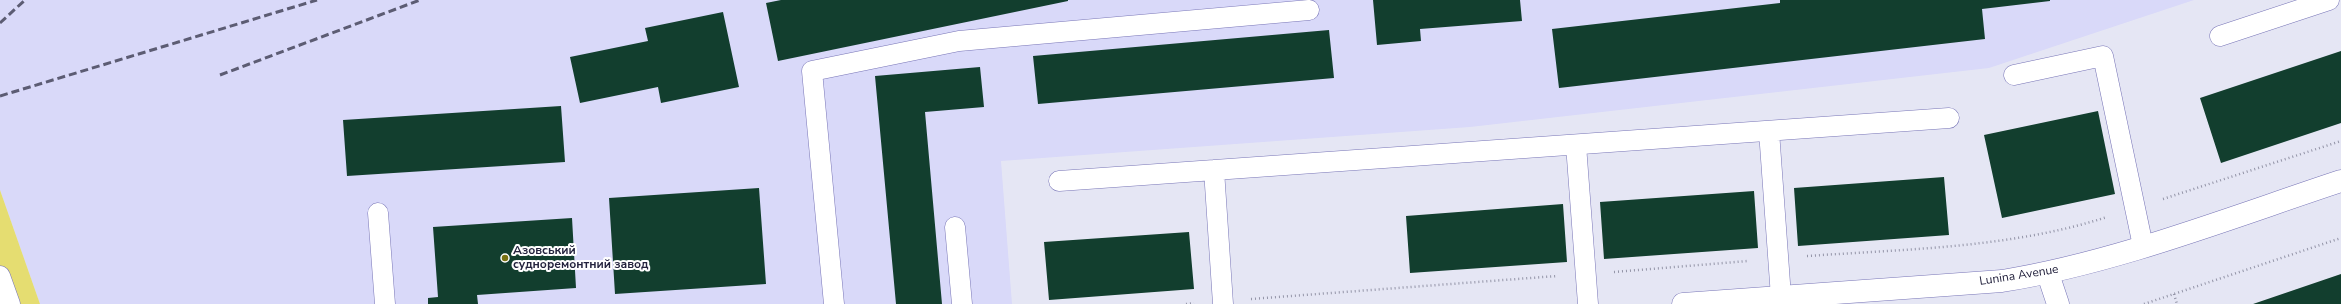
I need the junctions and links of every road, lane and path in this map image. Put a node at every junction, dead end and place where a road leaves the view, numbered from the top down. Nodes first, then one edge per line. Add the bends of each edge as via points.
1 (2329, 0) edge
2 (1309, 10) dead end
3 (2220, 36) dead end
4 (2014, 75) dead end
5 (1949, 118) dead end
6 (1769, 131) junction
7 (1576, 145) junction
8 (1214, 170) junction
9 (1059, 181) dead end
10 (2341, 181) edge
11 (378, 213) dead end
12 (955, 227) dead end
13 (2341, 238) edge
14 (2143, 246) junction
15 (2048, 274) junction
16 (0, 276) edge
17 (2174, 294) junction
18 (1781, 297) junction
19 (1264, 299) dead end
20 (10, 304) edge
21 (385, 304) edge
22 (834, 304) edge
23 (962, 304) edge
24 (1223, 304) edge
25 (1264, 304) edge
26 (1588, 304) edge
27 (1684, 304) edge
28 (2058, 304) edge
29 (2144, 304) edge
30 (2177, 304) edge

1 - 3 lane
2 - 22 lane via 959,41 812,71
4 - 14 lane via 2103,56
5 - 6 lane
6 - 7 lane
6 - 18 lane
7 - 8 lane
7 - 26 lane
8 - 9 lane
8 - 24 lane
10 - 14 street, Lunina Avenue
11 - 21 lane
12 - 23 lane
13 - 17 path
14 - 15 street, Lunina Avenue
15 - 18 street, Lunina Avenue via 2002,281
15 - 28 street
16 - 20 lane
17 - 29 path
17 - 30 path
18 - 27 street, Lunina Avenue
19 - 25 path

